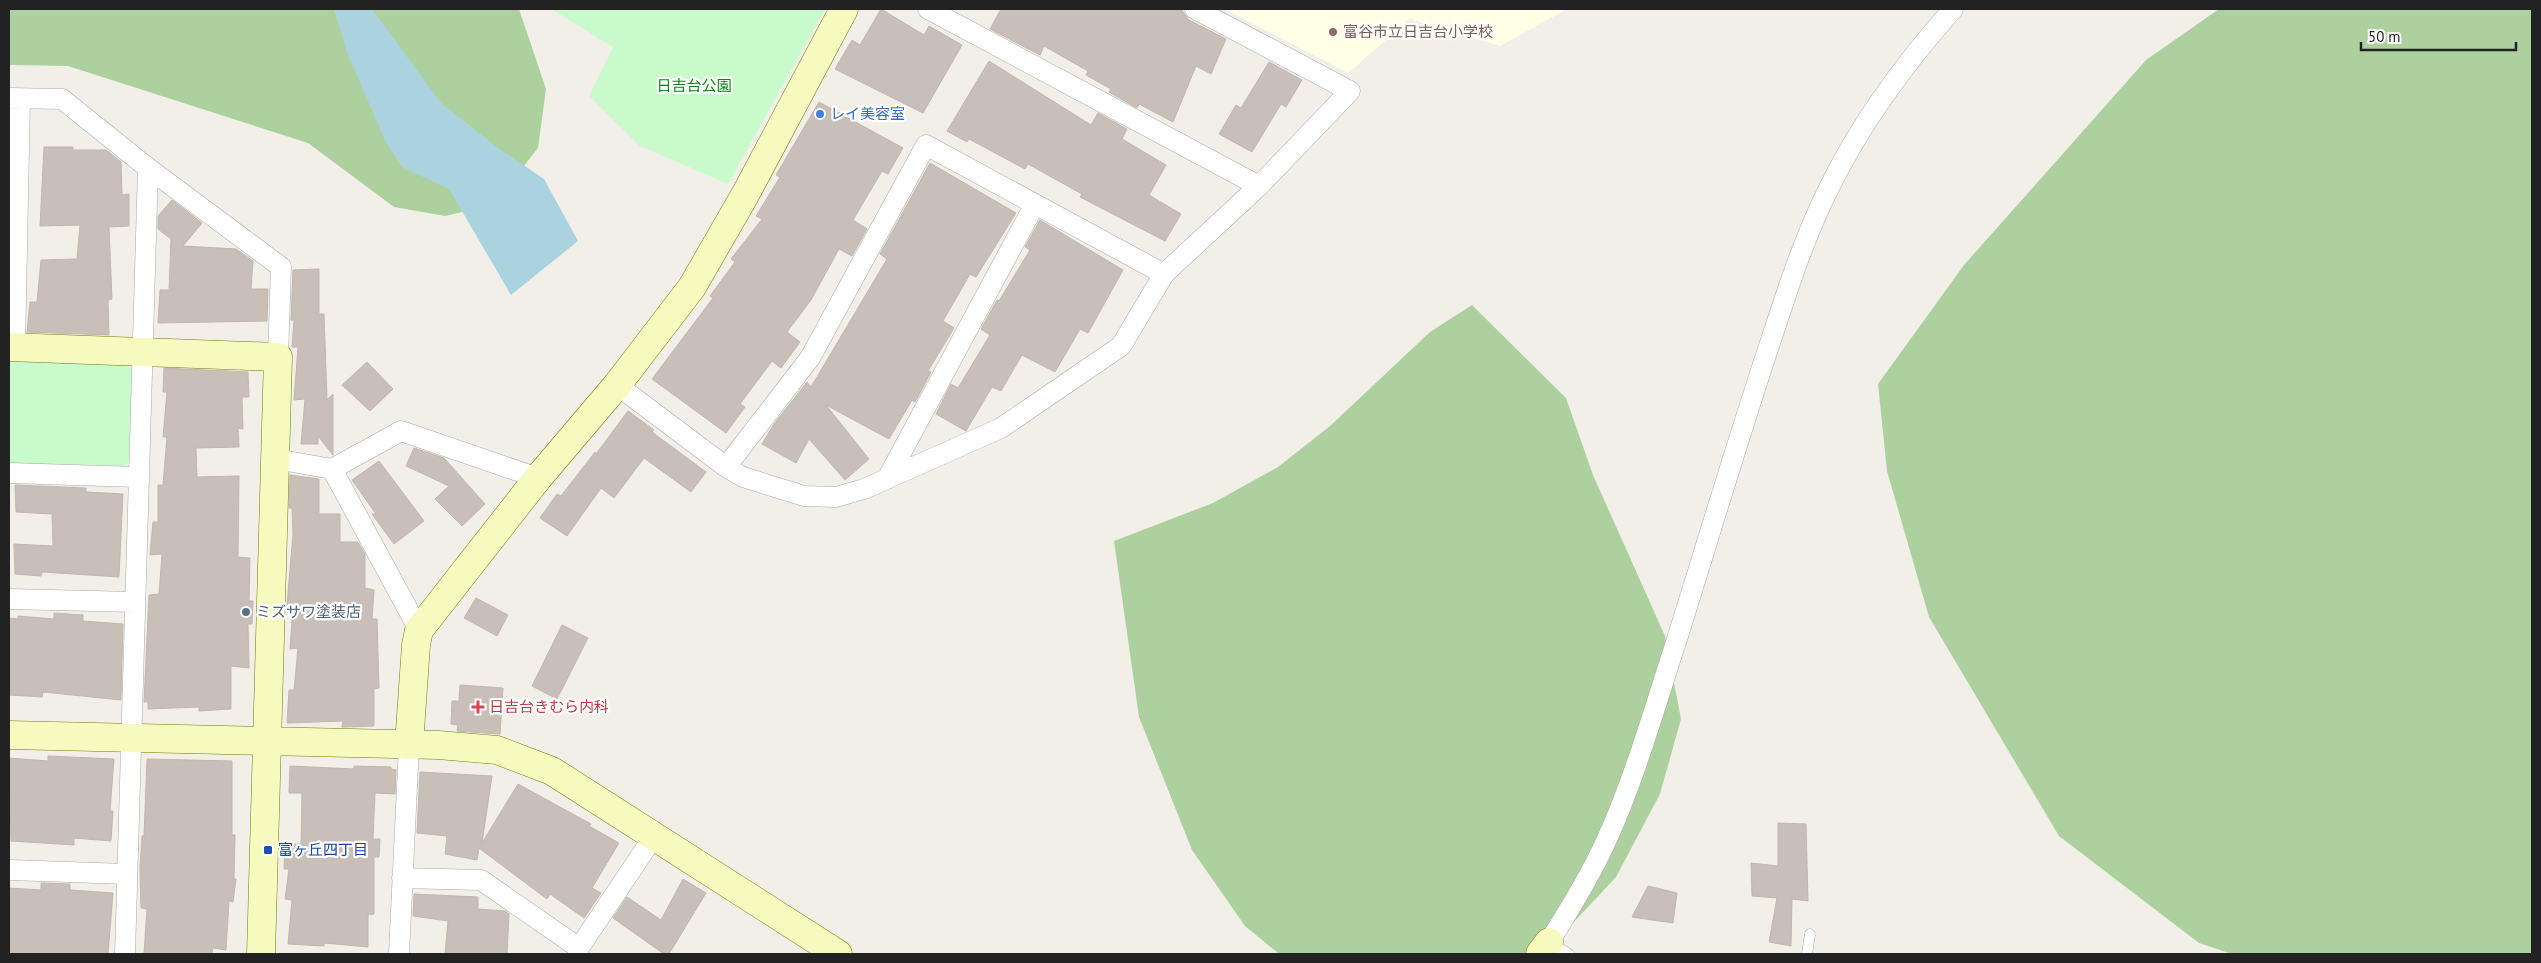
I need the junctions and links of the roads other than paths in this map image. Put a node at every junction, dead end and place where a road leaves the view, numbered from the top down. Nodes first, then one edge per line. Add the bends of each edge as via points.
1 (844, 9) edge
2 (928, 9) edge
3 (1195, 9) edge
4 (1953, 9) edge
5 (14, 98) edge
6 (148, 168) junction
7 (1259, 186) junction
8 (1035, 204) junction
9 (1164, 274) junction
10 (12, 348) edge
11 (143, 352) junction
12 (278, 357) junction
13 (617, 385) junction
14 (276, 459) junction
15 (726, 467) junction
16 (332, 469) junction
17 (9, 473) edge
18 (138, 477) junction
19 (538, 478) junction
20 (887, 479) junction
21 (9, 599) edge
22 (134, 602) junction
23 (419, 630) junction
24 (9, 735) edge
25 (131, 739) junction
26 (268, 741) junction
27 (409, 745) junction
28 (654, 836) junction
29 (9, 870) edge
30 (127, 874) junction
31 (402, 878) junction
32 (1810, 934) dead end
33 (1553, 950) edge
34 (579, 951) edge
35 (125, 954) edge
36 (261, 954) edge
37 (399, 954) edge
38 (836, 954) edge
39 (1807, 954) edge

1 - 13 street via 745,195 692,286
2 - 7 street
3 - 7 street via 1350,91
4 - 33 street via 1903,67 1847,154 1816,216 1742,425 1718,510 1616,819
5 - 6 street via 62,99
5 - 10 street
6 - 11 street
6 - 12 street via 281,267
7 - 9 street
8 - 9 street
8 - 15 street via 926,145 810,358
8 - 20 street
9 - 20 street via 1121,346 1001,428
10 - 11 street
11 - 12 street
11 - 18 street
12 - 14 street
13 - 15 street
13 - 19 street
14 - 16 street
14 - 26 street
15 - 20 street via 743,478 804,496 836,497
16 - 19 street via 401,431
16 - 23 street
17 - 18 street
18 - 22 street
19 - 23 street
21 - 22 street
22 - 25 street
23 - 27 street
24 - 25 street
25 - 26 street
25 - 30 street
26 - 27 street
26 - 36 street
27 - 28 street via 473,747 516,756 552,771
27 - 31 street
28 - 34 street
28 - 38 street
29 - 30 street
30 - 35 street
31 - 34 street via 481,880
31 - 37 street
32 - 39 lane

